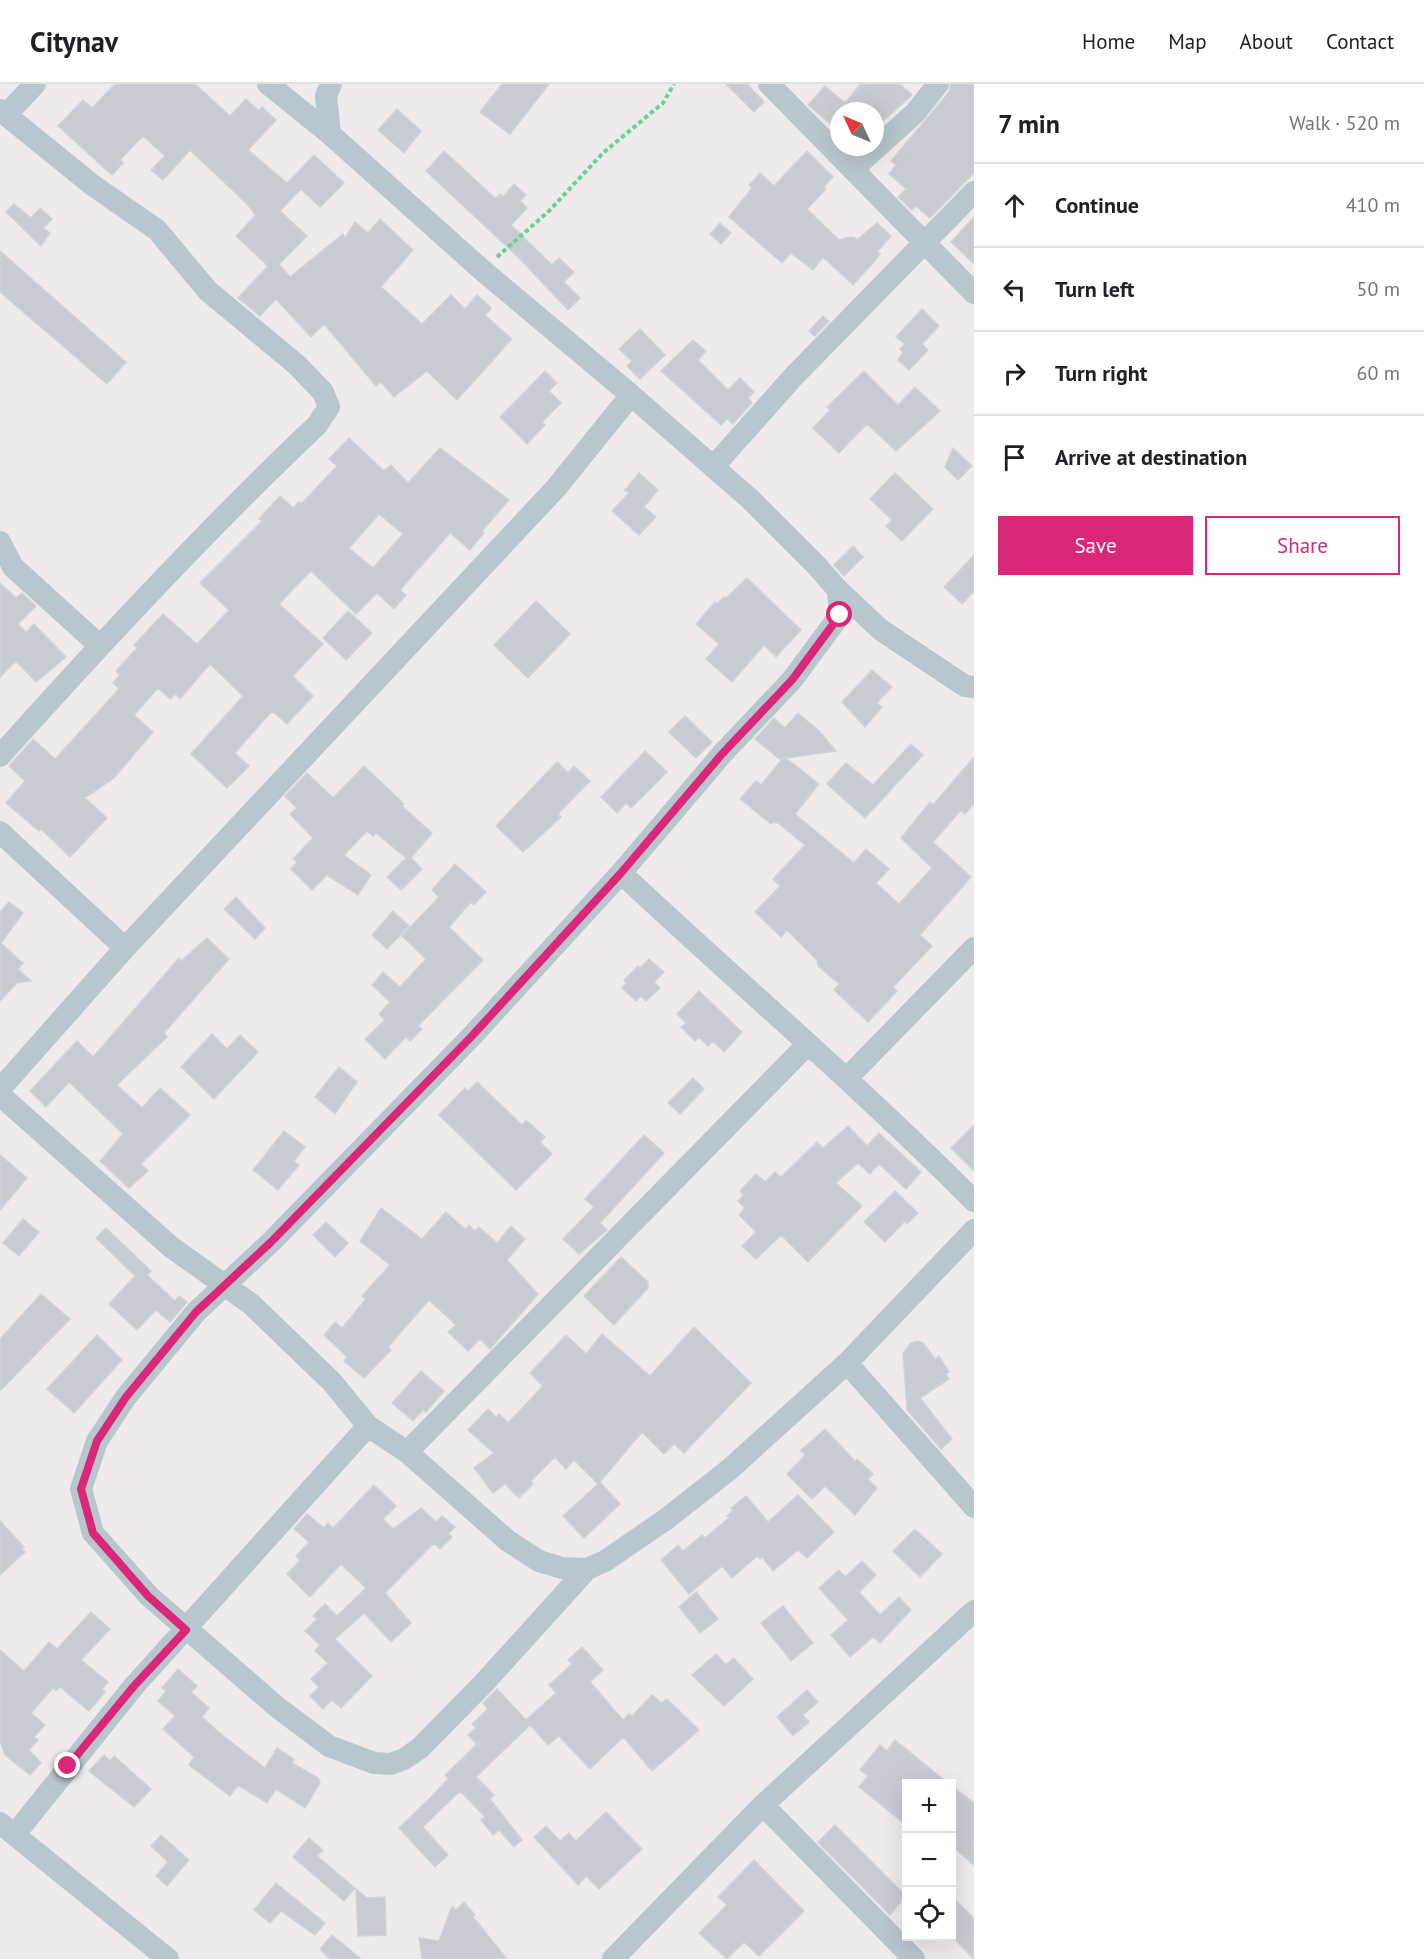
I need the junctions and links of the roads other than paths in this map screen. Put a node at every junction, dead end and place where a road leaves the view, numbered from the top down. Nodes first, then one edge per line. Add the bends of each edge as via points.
1 (35, 84) edge
2 (268, 84) edge
3 (330, 84) edge
4 (769, 84) edge
5 (938, 84) edge
6 (3, 113) edge
7 (330, 134) junction
8 (854, 168) junction
9 (974, 192) edge
10 (926, 242) junction
11 (974, 294) edge
12 (631, 395) junction
13 (713, 467) junction
14 (0, 542) edge
15 (838, 590) junction
16 (99, 645) junction
17 (974, 687) edge
18 (0, 756) edge
19 (0, 832) edge
20 (621, 873) junction
21 (125, 948) junction
22 (974, 948) edge
23 (807, 1045) junction
24 (848, 1077) junction
25 (0, 1089) edge
26 (0, 1095) edge
27 (974, 1201) edge
28 (974, 1230) edge
29 (226, 1286) junction
30 (847, 1363) junction
31 (368, 1426) junction
32 (407, 1452) junction
33 (974, 1507) edge
34 (587, 1569) junction
35 (974, 1611) edge
36 (186, 1630) junction
37 (764, 1805) junction
38 (7, 1828) edge
39 (168, 1959) edge
40 (613, 1959) edge
41 (914, 1959) edge

1 - 6 street
2 - 7 street
3 - 7 street via 326,96
4 - 8 street
5 - 8 street via 915,113
6 - 16 street via 91,184 157,230 208,291 297,365 323,392 329,407 317,425 219,519
7 - 12 street via 482,270
8 - 10 street
9 - 10 street
10 - 11 street
10 - 13 street via 794,376
12 - 13 street
12 - 21 street via 556,488
13 - 15 street via 785,533
14 - 16 street via 13,567
15 - 17 street via 881,630 965,686
15 - 20 street via 840,615 829,632 792,680 722,754
16 - 18 street
19 - 21 street
20 - 23 street
20 - 29 street via 471,1037
21 - 25 street
22 - 24 street
23 - 24 street
23 - 32 street
24 - 27 street
26 - 29 street via 136,1218 190,1263
28 - 30 street
29 - 31 street via 287,1337
29 - 36 street via 196,1312 126,1397 97,1441 81,1489 93,1533 148,1596
30 - 33 street
30 - 34 street via 730,1469 665,1520
31 - 32 street
31 - 36 street
32 - 34 street via 508,1541 539,1562
34 - 36 street via 420,1748 391,1764 375,1763 329,1746
35 - 37 street
36 - 38 street
37 - 40 street
37 - 41 street
38 - 39 street

